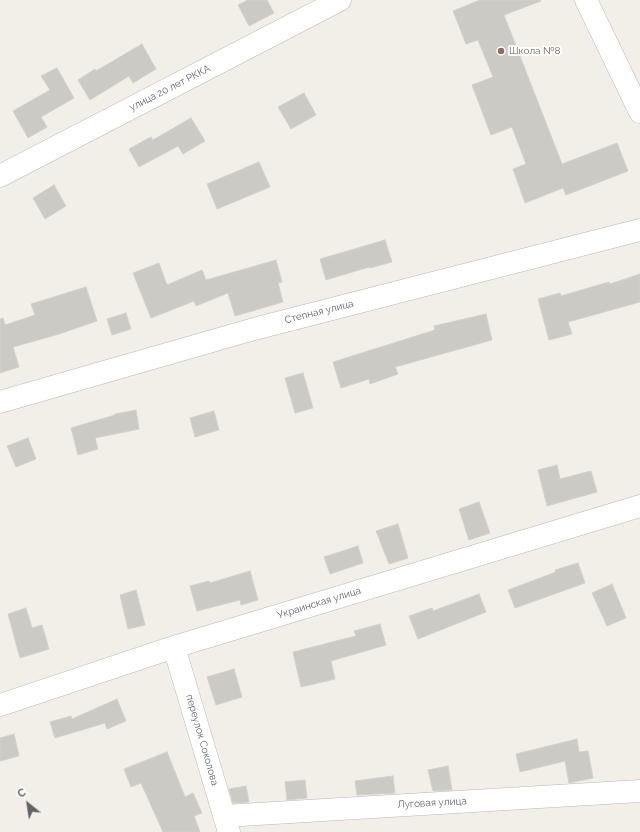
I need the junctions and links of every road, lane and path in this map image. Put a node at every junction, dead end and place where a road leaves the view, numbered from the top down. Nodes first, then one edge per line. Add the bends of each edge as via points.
1 (340, 0) edge
2 (586, 0) edge
3 (640, 112) edge
4 (0, 176) edge
5 (640, 230) edge
6 (0, 402) edge
7 (640, 506) edge
8 (174, 647) junction
9 (0, 705) edge
10 (640, 791) edge
11 (226, 824) edge

1 - 4 street, улица 20 лет РККА
2 - 3 street
5 - 6 street, Степная улица via 254,329
7 - 8 street, Украинская улица
8 - 9 street, Украинская улица
8 - 11 street, переулок Соколова
10 - 11 street, Луговая улица

